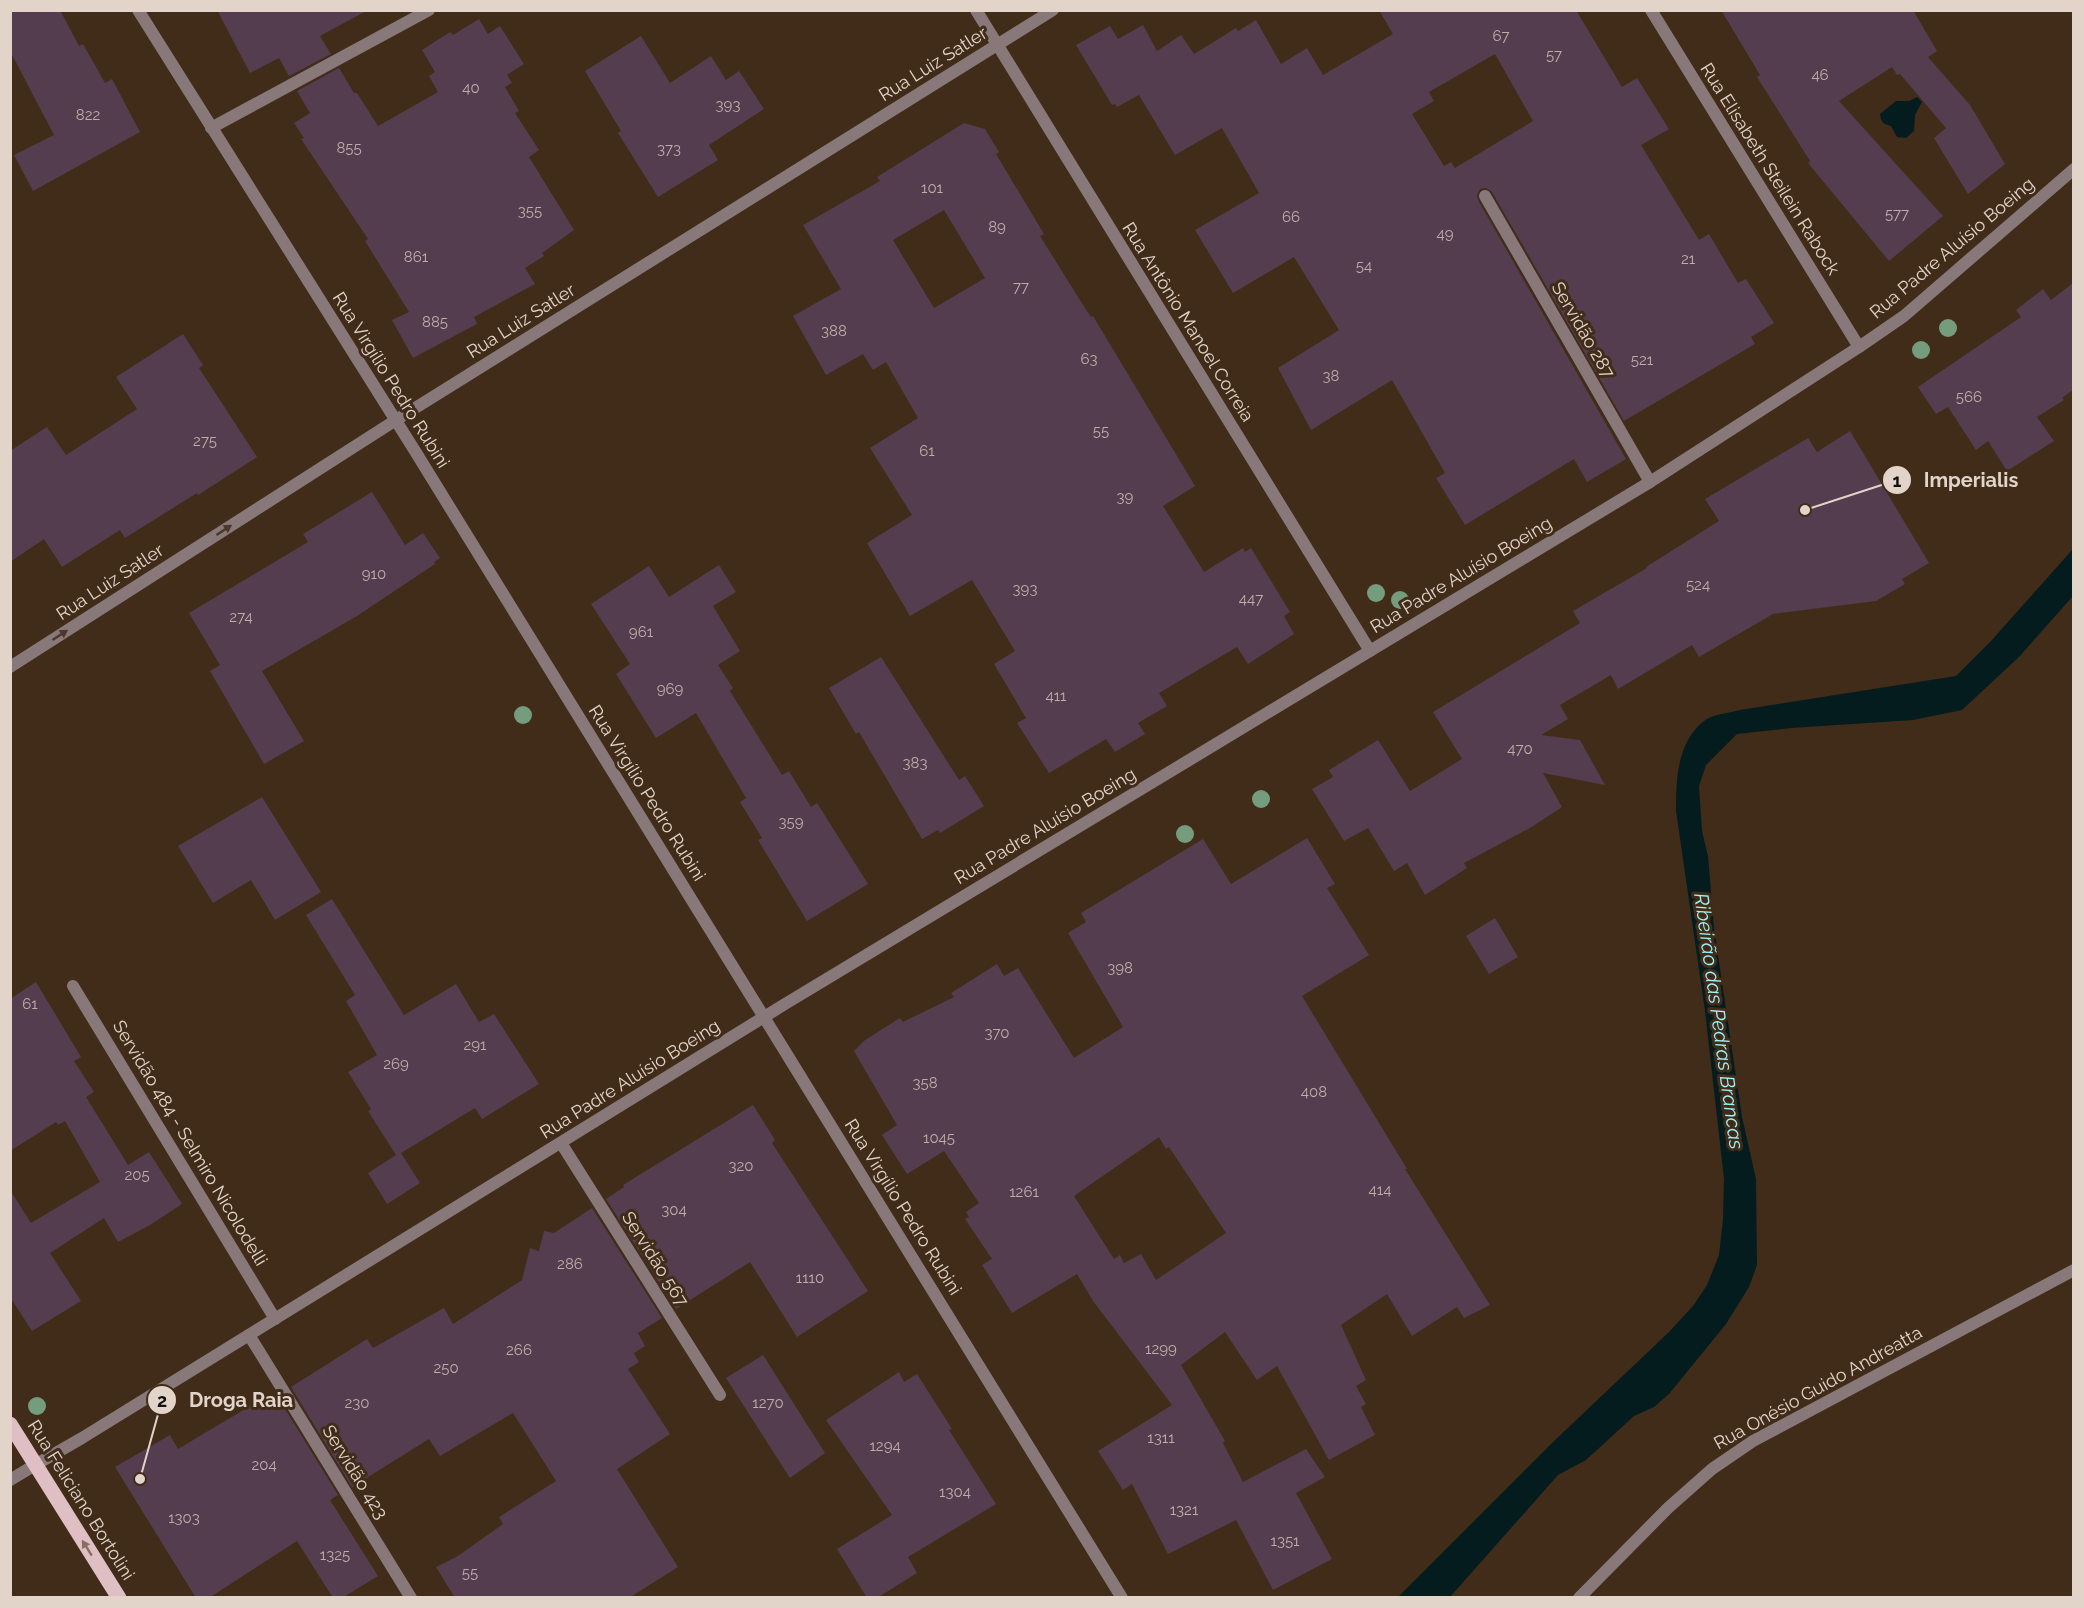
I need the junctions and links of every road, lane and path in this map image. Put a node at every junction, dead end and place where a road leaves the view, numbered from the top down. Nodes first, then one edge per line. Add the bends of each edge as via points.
1 (138, 10) edge
2 (429, 10) edge
3 (976, 10) edge
4 (1053, 10) edge
5 (1651, 10) edge
6 (997, 45) junction
7 (212, 128) junction
8 (2073, 169) edge
9 (1485, 196) dead end
10 (1859, 347) junction
11 (396, 420) junction
12 (1650, 482) junction
13 (1370, 651) junction
14 (10, 667) edge
15 (74, 986) dead end
16 (764, 1018) junction
17 (561, 1143) junction
18 (2073, 1270) edge
19 (275, 1319) junction
20 (249, 1335) junction
21 (720, 1395) dead end
22 (10, 1424) edge
23 (35, 1465) junction
24 (10, 1480) edge
25 (119, 1598) edge
26 (411, 1598) edge
27 (1122, 1598) edge
28 (1579, 1598) edge

1 - 7 street, Rua Virgílio Pedro Rubini
2 - 7 street
3 - 6 street, Rua Antônio Manoel Correia
4 - 6 street, Rua Luiz Satler
5 - 10 street, Rua Elisabeth Steilein Rabock
6 - 11 street, Rua Luiz Satler
6 - 13 street, Rua Antônio Manoel Correia
7 - 11 street, Rua Virgílio Pedro Rubini
8 - 10 street, Rua Padre Aluísio Boeing via 1904,316
9 - 12 street, Servidão 287
10 - 12 street, Rua Padre Aluísio Boeing
14 -> 11 street, Rua Luiz Satler
11 - 16 street, Rua Virgílio Pedro Rubini
12 - 13 street, Rua Padre Aluísio Boeing
13 - 16 street, Rua Padre Aluísio Boeing
15 - 19 street, Servidão 484 - Selmiro Nicolodelli
16 - 17 street, Rua Padre Aluísio Boeing
16 - 27 street, Rua Virgílio Pedro Rubini
17 - 19 street, Rua Padre Aluísio Boeing
17 - 21 street, Servidão 567
18 - 28 street, Rua Onésio Guido Andreatta via 1745,1447 1712,1469 1668,1508
19 - 20 street, Rua Padre Aluísio Boeing
20 - 23 street, Rua Padre Aluísio Boeing
20 - 26 street, Servidão 423
22 - 23 main road, Rua Feliciano Bortolini
23 - 24 street, Rua Padre Aluísio Boeing
25 -> 23 main road, Rua Feliciano Bortolini

